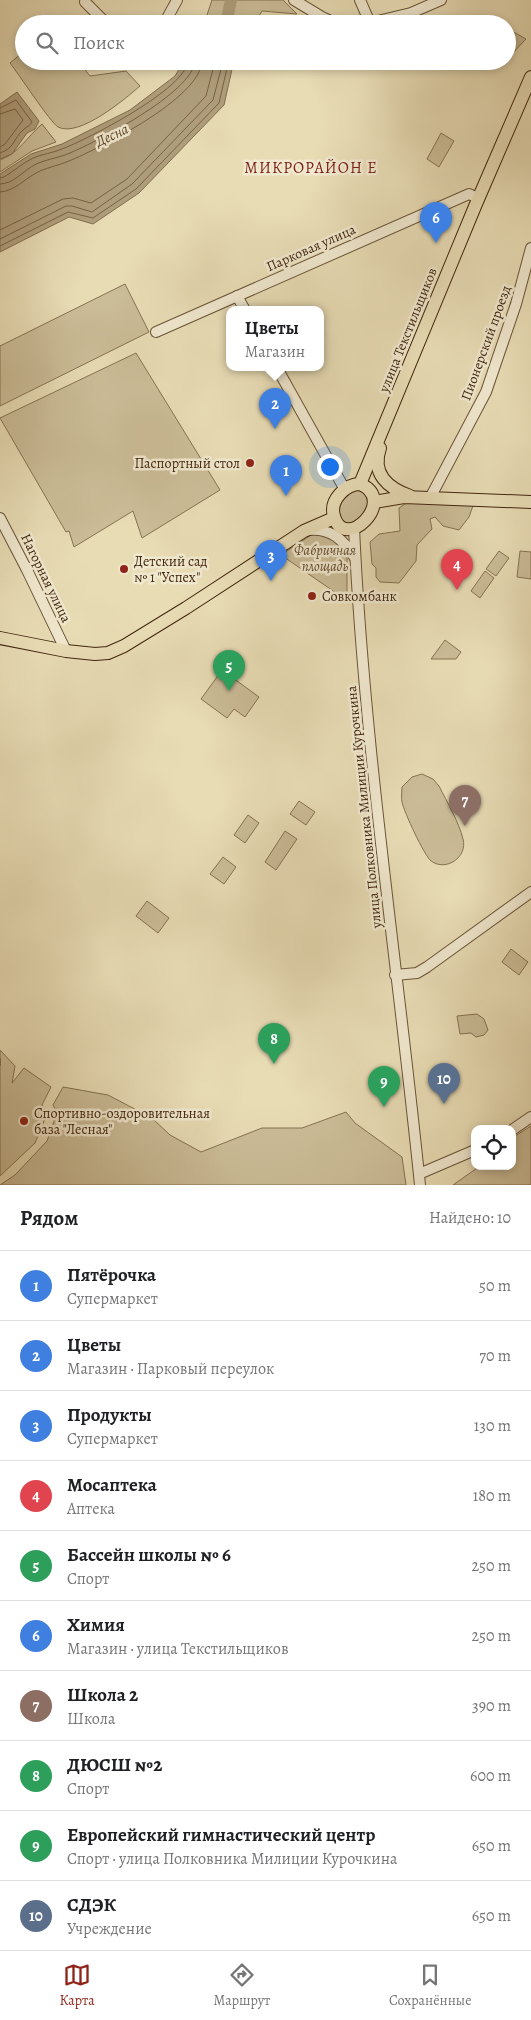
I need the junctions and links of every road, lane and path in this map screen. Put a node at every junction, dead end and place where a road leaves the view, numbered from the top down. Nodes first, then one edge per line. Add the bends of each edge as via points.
1 (177, 0) edge
2 (294, 0) edge
3 (360, 0) edge
4 (440, 0) edge
5 (85, 2) dead end
6 (98, 15) edge
7 (169, 15) edge
8 (319, 15) edge
9 (365, 15) edge
10 (402, 15) edge
11 (531, 77) edge
12 (478, 198) junction
13 (531, 248) edge
14 (237, 296) junction
15 (243, 306) edge
16 (156, 332) dead end
17 (279, 371) edge
18 (385, 423) junction
19 (360, 484) junction
20 (344, 488) junction
21 (415, 497) junction
22 (430, 498) junction
23 (374, 502) junction
24 (531, 502) edge
25 (0, 518) edge
26 (334, 518) junction
27 (354, 528) junction
28 (304, 531) junction
29 (355, 559) junction
30 (0, 638) edge
31 (66, 651) junction
32 (531, 892) edge
33 (396, 975) junction
34 (531, 1117) edge
35 (516, 1127) edge
36 (471, 1152) edge
37 (419, 1174) junction
38 (420, 1185) edge

1 - 7 street
2 - 8 street
3 - 9 street
4 - 10 street
5 - 6 street
11 - 12 main road, улица Текстильщиков
12 - 14 street, Парковая улица via 469,194
12 - 18 main road, улица Текстильщиков
13 - 22 street, Пионерский проезд via 486,392
14 - 15 street
14 - 16 street, Парковая улица
17 - 20 street
18 - 19 main road, улица Текстильщиков
18 - 21 main road via 386,431 378,456 380,473 391,487
19 - 20 main road
19 - 23 main road via 368,488
20 - 26 main road via 333,506
21 - 22 main road
21 - 23 main road
22 - 24 main road
23 - 27 main road via 364,522
25 - 31 street, Нагорная улица
26 - 27 main road via 344,528
26 - 28 main road
27 - 29 street, улица Полковника Милиции Курочкина
28 - 29 street via 318,529 335,534
28 - 31 main road via 117,650 95,654
29 - 33 street, улица Полковника Милиции Курочкина
30 - 31 main road
32 - 33 street via 427,967 417,973
33 - 37 street, улица Полковника Милиции Курочкина
34 - 35 street
36 - 37 street
37 - 38 street, улица Полковника Милиции Курочкина

